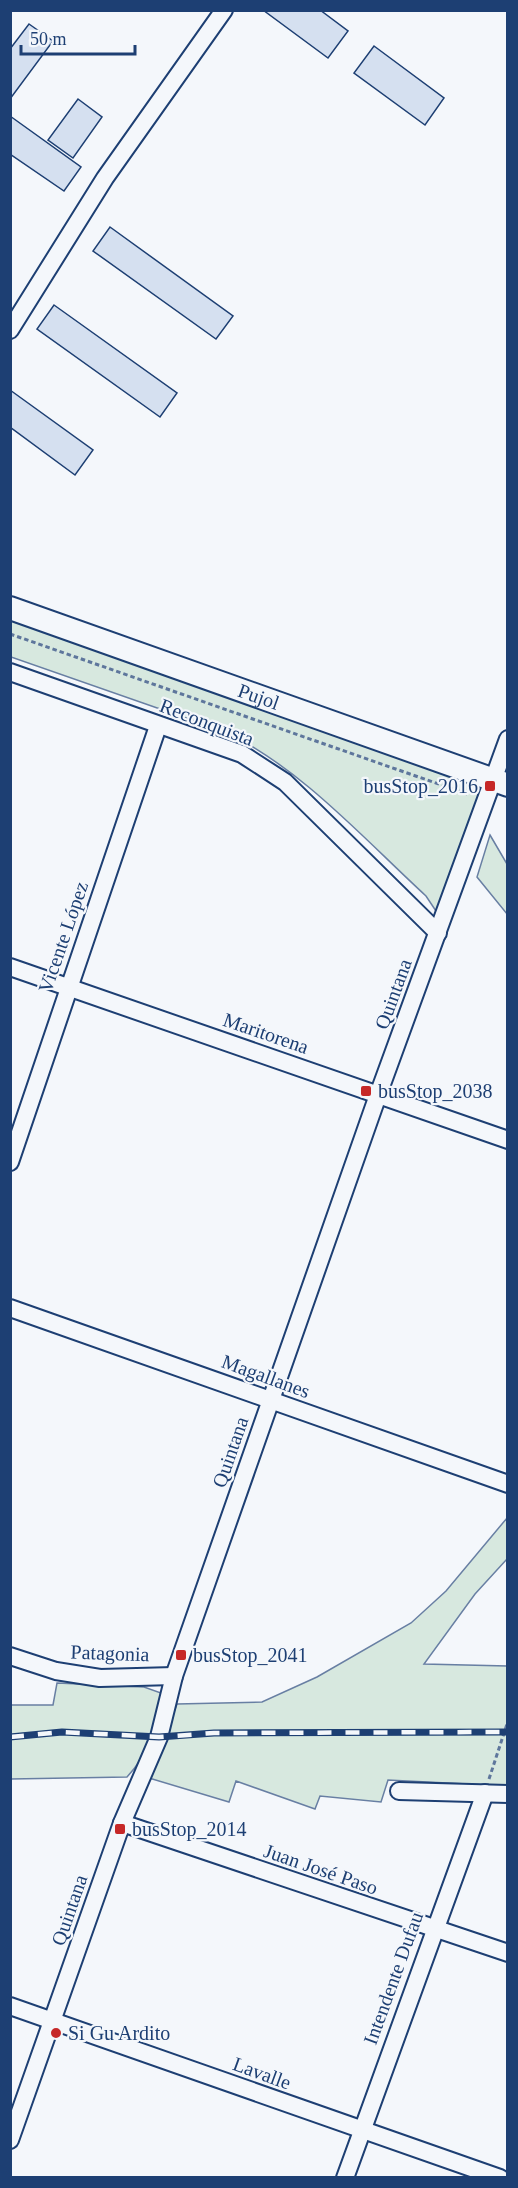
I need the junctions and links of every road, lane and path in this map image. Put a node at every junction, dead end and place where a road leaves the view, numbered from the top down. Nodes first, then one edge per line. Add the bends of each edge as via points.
1 (224, 10) edge
2 (10, 330) edge
3 (10, 608) edge
4 (10, 634) edge
5 (10, 672) edge
6 (158, 726) junction
7 (507, 739) edge
8 (500, 782) edge
9 (484, 801) junction
10 (438, 933) junction
11 (10, 967) edge
12 (68, 987) junction
13 (378, 1095) junction
14 (507, 1140) edge
15 (10, 1162) edge
16 (10, 1308) edge
17 (271, 1400) junction
18 (507, 1484) edge
19 (10, 1656) edge
20 (174, 1676) junction
21 (507, 1721) edge
22 (399, 1791) dead end
23 (485, 1793) junction
24 (507, 1794) edge
25 (122, 1823) junction
26 (433, 1929) junction
27 (507, 1953) edge
28 (10, 2006) edge
29 (53, 2020) junction
30 (360, 2130) junction
31 (10, 2140) edge
32 (345, 2178) edge
33 (500, 2178) edge

1 - 2 street via 105,178
3 - 8 main road, Pujol
4 - 9 path
5 - 6 street, Reconquista
6 - 10 street, Reconquista via 242,754 285,782
6 - 12 street, Vicente López
7 - 8 street, Quintana
8 - 9 street, Quintana
9 - 10 street, Quintana
10 - 13 street, Quintana
11 - 12 street, Maritorena
12 - 13 street, Maritorena
12 - 15 street, Vicente López
13 - 14 street, Maritorena
13 - 17 street, Quintana
16 - 17 street, Magallanes
17 - 18 street, Magallanes
17 - 20 street, Quintana
19 - 20 street, Patagonia via 56,1671 100,1677
20 - 25 street, Quintana via 159,1737
21 - 23 path
22 - 23 street
23 - 24 street
23 - 26 street, Intendente Dufau
25 - 26 street, Juan José Paso
25 - 29 street, Quintana
26 - 27 street, Juan José Paso
26 - 30 street, Intendente Dufau
28 - 29 street, Lavalle
29 - 30 street, Lavalle
29 - 31 street, Quintana
30 - 32 street, Intendente Dufau
30 - 33 street, Lavalle

